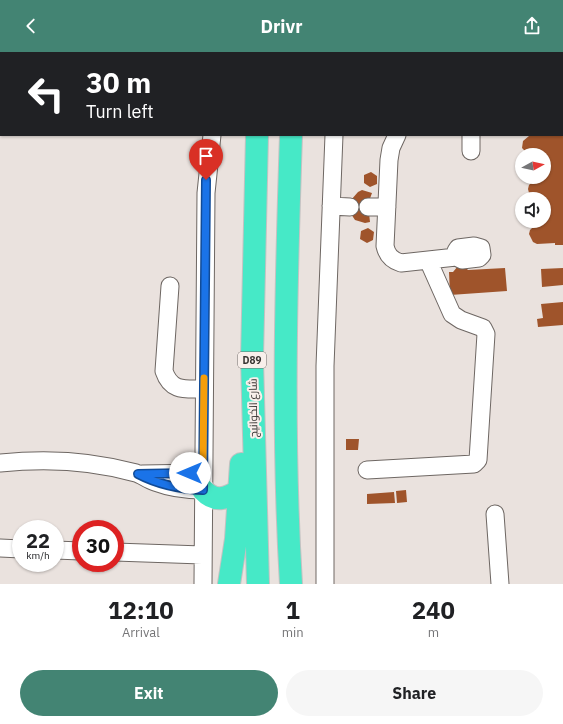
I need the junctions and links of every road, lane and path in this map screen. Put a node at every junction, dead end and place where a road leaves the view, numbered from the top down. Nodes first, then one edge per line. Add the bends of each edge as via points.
1 (212, 136) edge
2 (257, 136) edge
3 (291, 136) edge
4 (334, 136) edge
5 (396, 136) edge
6 (331, 206) junction
7 (350, 207) dead end
8 (368, 207) dead end
9 (386, 207) junction
10 (456, 257) dead end
11 (428, 260) junction
12 (170, 286) dead end
13 (252, 359) junction
14 (204, 388) junction
15 (0, 463) edge
16 (367, 470) dead end
17 (203, 482) junction
18 (240, 490) junction
19 (495, 514) dead end
20 (0, 548) edge
21 (12, 549) edge
22 (124, 552) edge
23 (202, 555) junction
24 (203, 584) edge
25 (229, 584) edge
26 (258, 584) edge
27 (291, 584) edge
28 (325, 584) edge
29 (500, 584) edge

1 - 14 street via 206,194
2 - 13 highway, شارع الخوانيج / D89
3 - 27 highway via 286,392
4 - 6 street
5 - 9 street via 389,160
6 - 7 street
6 - 28 street via 325,366
8 - 9 street
9 - 11 street via 385,246 390,257 401,263
10 - 11 street
11 - 16 street via 452,314 483,328 486,334 478,460 474,464
12 - 14 street via 164,371 167,380 173,386 182,389
13 - 18 highway via 244,404
13 - 26 highway, شارع الخوانيج / D89
14 - 17 street
15 - 17 street via 62,460 91,463 138,474 162,485 176,488
17 - 18 highway via 208,496 216,499 224,499
17 - 23 street
18 - 25 highway
19 - 29 street
20 - 21 street
22 - 23 street
23 - 24 street

